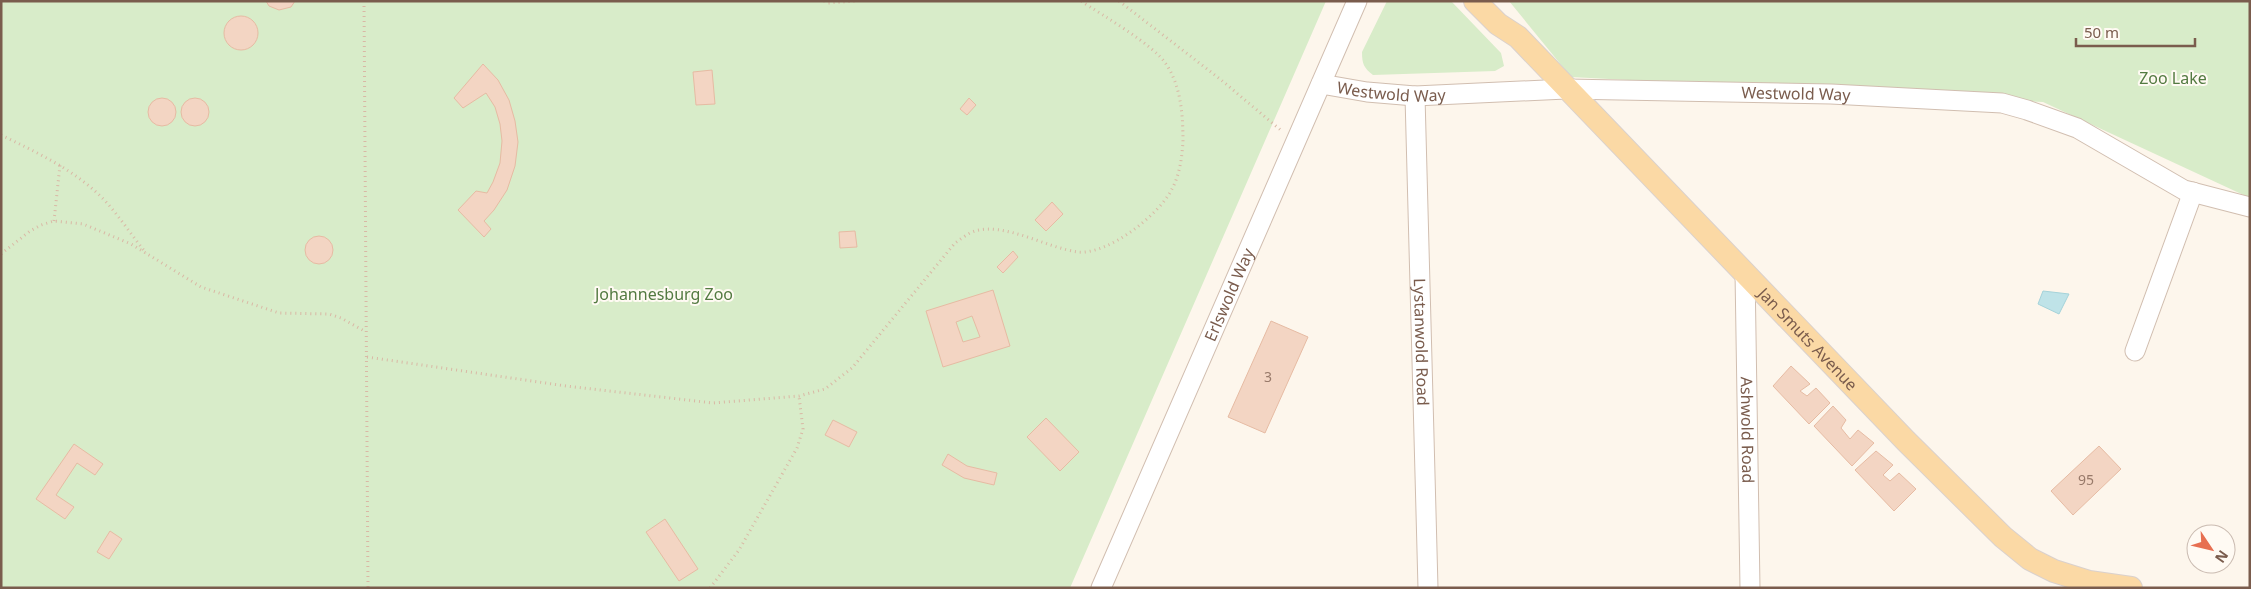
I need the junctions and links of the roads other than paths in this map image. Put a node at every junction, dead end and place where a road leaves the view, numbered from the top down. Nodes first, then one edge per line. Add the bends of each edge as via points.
1 (1357, 1) edge
2 (1475, 1) edge
3 (1496, 1) edge
4 (1518, 37) junction
5 (1321, 84) junction
6 (1566, 89) junction
7 (1415, 96) junction
8 (2192, 192) junction
9 (2250, 207) edge
10 (1745, 272) junction
11 (2135, 351) dead end
12 (2055, 579) edge
13 (2085, 585) edge
14 (1101, 588) edge
15 (1428, 588) edge
16 (1750, 588) edge
17 (2131, 588) edge

1 - 5 street, Erlswold Way
2 - 4 main road, Jan Smuts Avenue via 1498,24
3 - 4 main road, Jan Smuts Avenue
4 - 6 main road, Jan Smuts Avenue
5 - 7 street, Westwold Way
5 - 14 street, Erlswold Way
6 - 7 street, Westwold Way
6 - 8 street, Westwold Way via 1831,94 2002,103 2077,128
6 - 10 main road, Jan Smuts Avenue
7 - 15 street, Lystanwold Road
8 - 9 street, Westwold Way
8 - 11 street
10 - 12 main road, Jan Smuts Avenue via 1997,532
10 - 16 street, Ashwold Road
12 - 13 main road, Jan Smuts Avenue
13 - 17 main road, Jan Smuts Avenue

